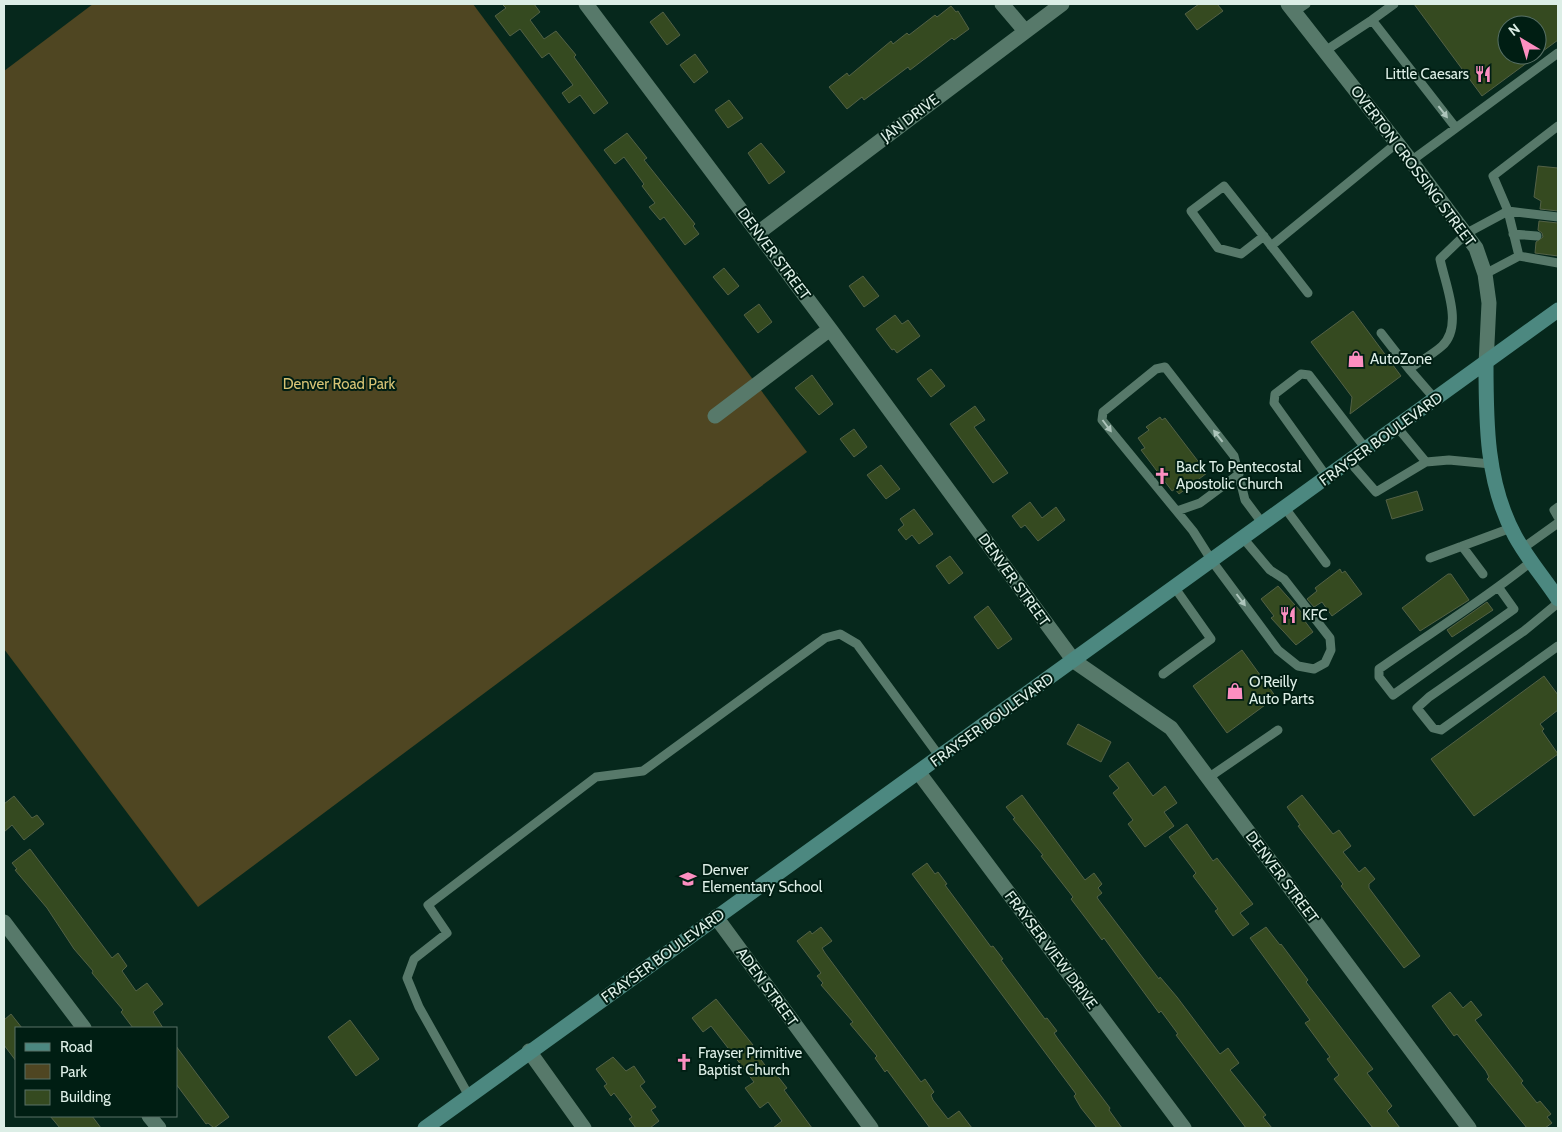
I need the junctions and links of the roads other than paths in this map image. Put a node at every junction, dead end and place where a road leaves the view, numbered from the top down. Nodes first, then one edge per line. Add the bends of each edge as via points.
1 (586, 4) edge
2 (1002, 4) edge
3 (1062, 4) edge
4 (1394, 4) edge
5 (1296, 6) edge
6 (1372, 20) junction
7 (1024, 31) junction
8 (1326, 51) junction
9 (1558, 53) edge
10 (1558, 126) edge
11 (1456, 128) junction
12 (1397, 143) junction
13 (1411, 161) junction
14 (1508, 211) junction
15 (1558, 217) edge
16 (758, 233) junction
17 (1466, 233) junction
18 (1513, 234) junction
19 (1264, 236) junction
20 (1537, 236) dead end
21 (1271, 246) junction
22 (1519, 256) junction
23 (1558, 263) edge
24 (1485, 274) junction
25 (1308, 293) dead end
26 (1558, 310) edge
27 (830, 328) junction
28 (1382, 333) dead end
29 (1486, 364) junction
30 (1409, 369) junction
31 (1435, 399) junction
32 (715, 416) dead end
33 (1397, 427) junction
34 (1366, 449) junction
35 (1350, 461) junction
36 (1426, 462) junction
37 (1491, 464) junction
38 (1239, 474) junction
39 (1327, 477) junction
40 (1558, 507) edge
41 (1285, 508) junction
42 (1177, 511) junction
43 (1558, 517) edge
44 (1263, 524) junction
45 (1558, 524) edge
46 (1511, 528) junction
47 (1243, 538) junction
48 (1462, 546) junction
49 (1523, 548) junction
50 (1430, 558) dead end
51 (1212, 561) junction
52 (1532, 561) junction
53 (1326, 563) dead end
54 (1483, 574) dead end
55 (1175, 588) junction
56 (1499, 588) junction
57 (1558, 599) edge
58 (1558, 603) edge
59 (1558, 646) edge
60 (1074, 661) junction
61 (1163, 674) dead end
62 (1278, 730) dead end
63 (940, 758) junction
64 (919, 773) junction
65 (1208, 778) junction
66 (716, 917) junction
67 (4, 922) edge
68 (83, 1027) edge
69 (529, 1052) junction
70 (469, 1096) junction
71 (150, 1117) edge
72 (159, 1128) edge
73 (424, 1128) edge
74 (584, 1128) edge
75 (871, 1128) edge
76 (1184, 1128) edge
77 (1469, 1128) edge

1 - 16 street, DENVER STREET
2 - 7 street
3 - 7 street, JAN DRIVE
4 - 6 lane
5 - 8 street, OVERTON CROSSING STREET
6 - 8 lane
6 -> 11 lane
7 - 16 street, JAN DRIVE
8 - 12 street, OVERTON CROSSING STREET
9 - 11 lane
10 - 14 lane via 1493,176
11 - 13 lane
12 - 13 street, OVERTON CROSSING STREET
12 - 21 lane
13 - 17 street, OVERTON CROSSING STREET
14 - 15 lane
14 - 17 lane
14 - 18 lane
16 - 27 street, DENVER STREET
17 - 24 street, OVERTON CROSSING STREET via 1476,248
17 - 30 lane via 1440,259 1453,319 1450,334 1443,345
18 - 20 lane
18 - 22 lane
19 - 19 lane via 1224,186 1191,211 1218,248 1241,254
19 - 21 lane
21 - 25 lane
22 - 23 lane
22 - 24 lane
24 - 29 street, OVERTON CROSSING STREET via 1490,303
26 - 29 main road, FRAYSER BOULEVARD
27 - 32 street
27 - 60 street, DENVER STREET
28 - 30 lane
29 - 31 main road, FRAYSER BOULEVARD
29 - 37 main road, OVERTON CROSSING STREET via 1486,424
30 - 31 lane
31 - 33 main road, FRAYSER BOULEVARD
33 - 34 main road, FRAYSER BOULEVARD
33 - 36 lane
34 - 35 main road, FRAYSER BOULEVARD
34 - 39 lane via 1309,375 1301,374 1275,394 1274,403
35 - 36 lane via 1376,492
35 - 39 main road, FRAYSER BOULEVARD
36 - 37 lane via 1449,460
37 - 46 main road, OVERTON CROSSING STREET
38 - 42 lane via 1200,503
38 -> 42 lane via 1234,456 1164,367 1156,369 1103,412 1102,420
38 - 44 lane via 1245,500
39 - 41 main road, FRAYSER BOULEVARD
40 - 43 lane via 1554,510
41 - 44 main road, FRAYSER BOULEVARD
41 - 53 lane
42 - 51 lane
44 - 47 main road, FRAYSER BOULEVARD
45 - 49 lane
46 - 48 lane
46 - 49 main road, OVERTON CROSSING STREET
47 - 51 main road, FRAYSER BOULEVARD
51 -> 47 lane via 1278,650 1298,666 1314,669 1325,663 1331,650 1330,638 1284,578 1270,570
48 - 50 lane
48 - 54 lane
49 - 52 main road, OVERTON CROSSING STREET
51 - 55 main road, FRAYSER BOULEVARD
52 - 56 lane
52 - 57 main road, OVERTON CROSSING STREET
55 - 60 main road, FRAYSER BOULEVARD
55 - 61 lane via 1211,639
56 - 56 lane via 1379,669 1379,677 1393,694 1514,609
58 - 59 lane via 1418,708 1433,728 1441,730
60 - 63 main road, FRAYSER BOULEVARD
60 - 65 street, DENVER STREET via 1171,728
62 - 65 lane
63 - 64 main road, FRAYSER BOULEVARD
63 - 70 lane via 857,644 840,634 825,638 642,771 596,777 428,905 447,933 414,958 407,978 419,1007
64 - 66 main road, FRAYSER BOULEVARD
64 - 76 street, FRAYSER VIEW DRIVE
65 - 77 street, DENVER STREET
66 - 69 main road, FRAYSER BOULEVARD
66 - 75 street, ADEN STREET
67 - 68 street
69 - 70 main road, FRAYSER BOULEVARD
69 - 74 street
70 - 73 main road, FRAYSER BOULEVARD
71 - 72 street

